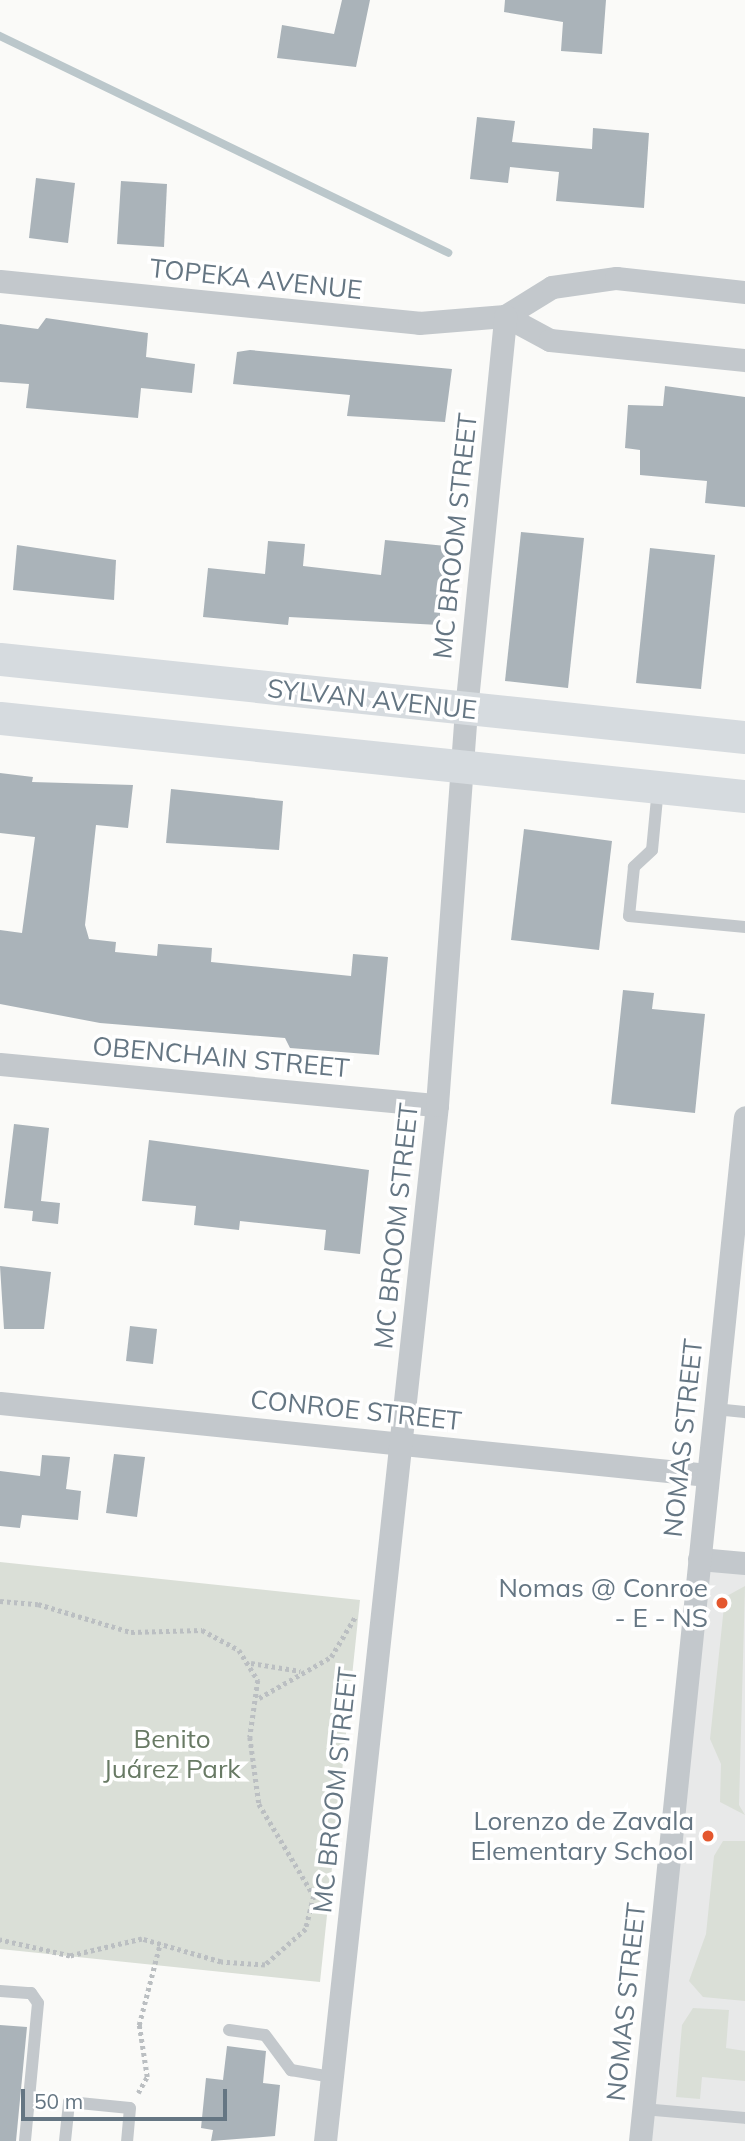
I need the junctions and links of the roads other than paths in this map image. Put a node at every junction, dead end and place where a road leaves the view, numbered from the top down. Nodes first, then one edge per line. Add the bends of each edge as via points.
1 (0, 281) edge
2 (745, 292) edge
3 (505, 316) junction
4 (745, 360) edge
5 (0, 659) edge
6 (466, 710) junction
7 (0, 718) edge
8 (745, 737) edge
9 (463, 769) junction
10 (658, 787) junction
11 (745, 796) edge
12 (745, 927) edge
13 (0, 1064) edge
14 (437, 1105) junction
15 (745, 1118) edge
16 (742, 1190) edge
17 (0, 1403) edge
18 (715, 1409) junction
19 (745, 1412) edge
20 (401, 1443) junction
21 (707, 1475) junction
22 (699, 1559) junction
23 (745, 1563) edge
24 (0, 1991) edge
25 (229, 2030) dead end
26 (332, 2077) junction
27 (643, 2109) junction
28 (745, 2118) edge
29 (25, 2141) edge
30 (65, 2141) edge
31 (127, 2141) edge
32 (325, 2141) edge
33 (640, 2141) edge

1 - 3 street, TOPEKA AVENUE via 419,323
2 - 3 street, TOPEKA AVENUE via 616,278 552,287
3 - 4 street via 550,340
3 - 6 street, MC BROOM STREET
5 - 6 main road, SYLVAN AVENUE
6 - 8 main road, SYLVAN AVENUE
6 - 9 street, MC BROOM STREET
7 - 9 main road
9 - 10 main road
9 - 14 street, MC BROOM STREET
10 - 11 main road
10 - 12 lane via 652,850 635,867 629,916
13 - 14 street, OBENCHAIN STREET
14 - 20 street, MC BROOM STREET
15 - 16 street, NOMAS STREET
16 - 18 street, NOMAS STREET
17 - 20 street, CONROE STREET
18 - 19 lane
18 - 21 street, NOMAS STREET
20 - 21 street, CONROE STREET
20 - 26 street, MC BROOM STREET
21 - 22 street, NOMAS STREET
22 - 23 street
22 - 27 street, NOMAS STREET
24 - 29 lane via 31,1993 38,2003
25 - 26 lane via 265,2035 291,2070
26 - 32 street, MC BROOM STREET
27 - 28 lane
27 - 33 street, NOMAS STREET
30 - 31 lane via 69,2102 130,2108

